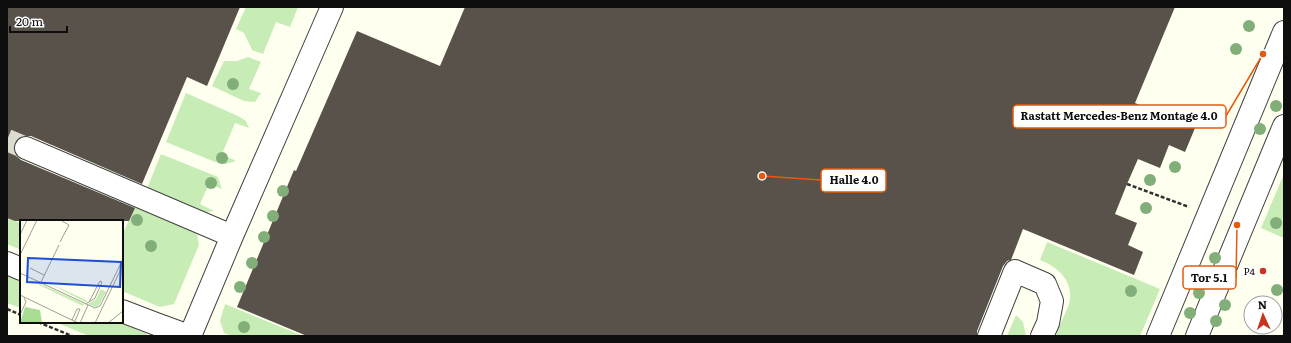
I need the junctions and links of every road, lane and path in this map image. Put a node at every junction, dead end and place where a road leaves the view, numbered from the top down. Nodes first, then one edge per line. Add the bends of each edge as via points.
1 (332, 7) edge
2 (1284, 32) edge
3 (1284, 126) edge
4 (26, 148) tunnel mouth
5 (1127, 184) dead end
6 (1209, 214) junction
7 (232, 236) junction
8 (7, 263) edge
9 (20, 269) edge
10 (7, 309) edge
11 (123, 310) edge
12 (20, 315) edge
13 (40, 323) edge
14 (72, 336) edge
15 (190, 336) edge
16 (989, 336) edge
17 (1042, 336) edge
18 (1158, 336) edge
19 (1197, 336) edge

1 - 7 lane
2 - 6 lane
3 - 19 lane
4 - 7 lane
5 - 6 path
6 - 18 lane
7 - 15 lane
8 - 9 lane
10 - 12 path
11 - 15 lane
13 - 14 path
16 - 17 lane via 1015,271 1046,284 1052,301 1048,323

